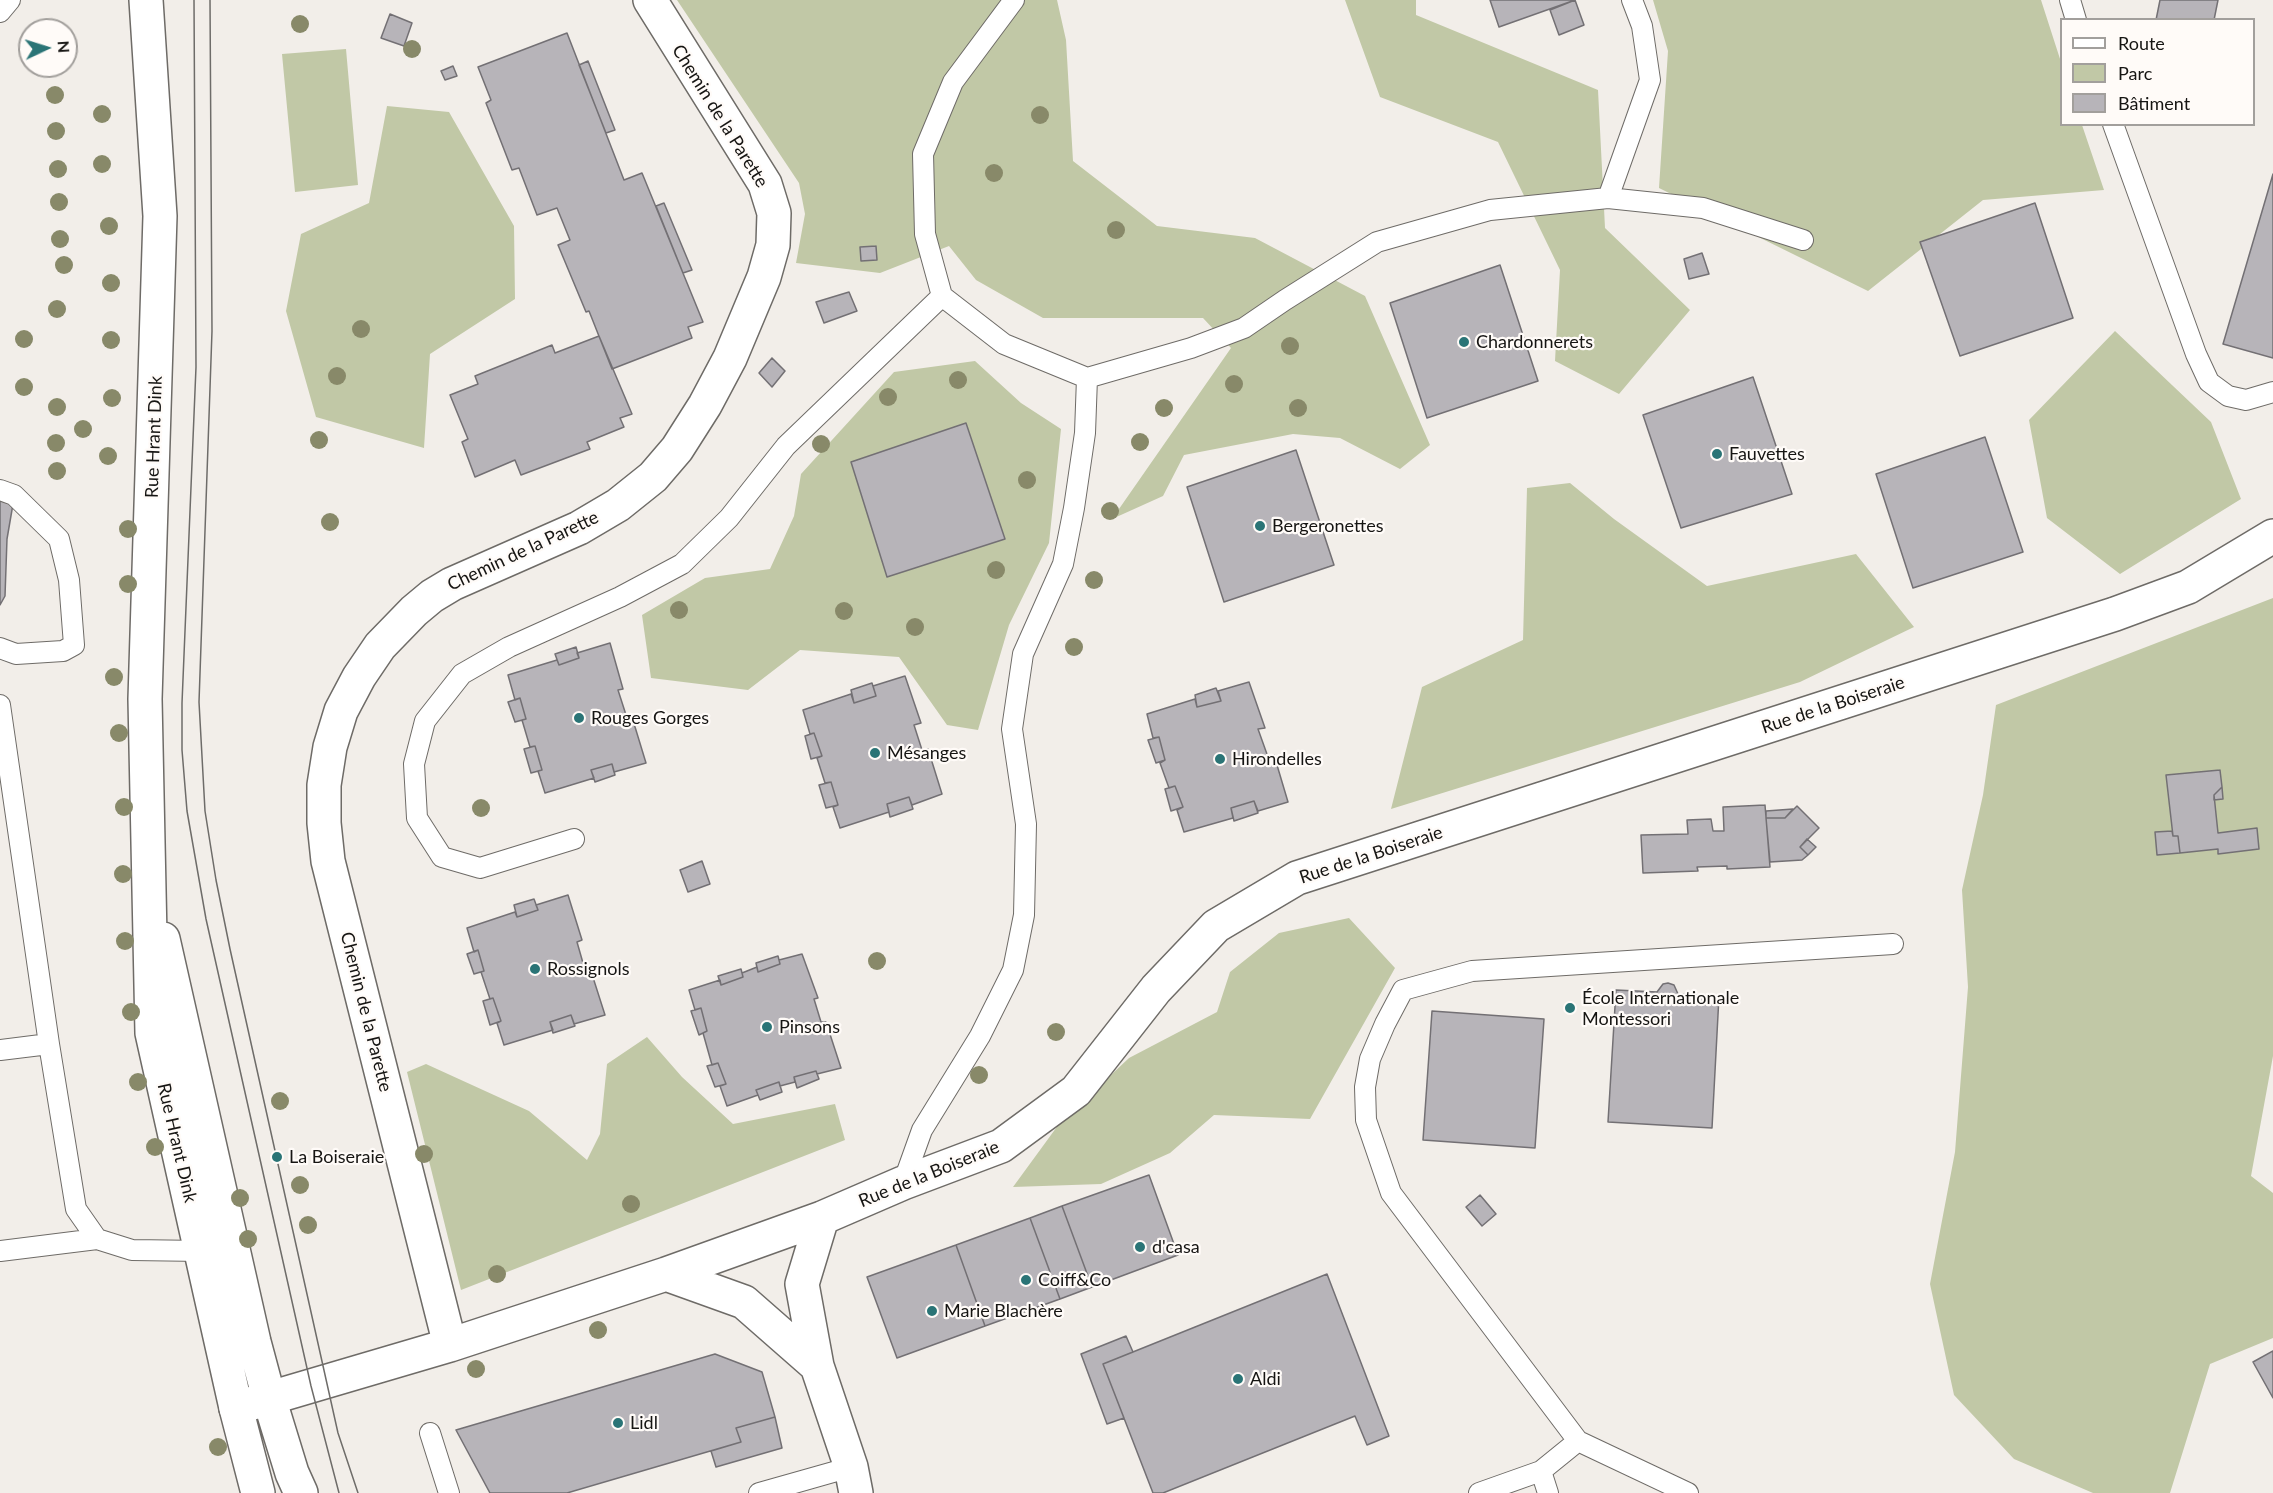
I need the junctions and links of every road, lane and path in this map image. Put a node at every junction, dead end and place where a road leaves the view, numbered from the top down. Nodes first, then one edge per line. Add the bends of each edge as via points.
1 (10, 0) edge
2 (146, 0) edge
3 (650, 0) edge
4 (1014, 0) edge
5 (1632, 0) edge
6 (2070, 0) edge
7 (0, 12) edge
8 (2075, 18) edge
9 (2114, 126) edge
10 (1608, 198) junction
11 (1803, 240) dead end
12 (942, 296) junction
13 (1087, 378) junction
14 (2273, 392) edge
15 (0, 490) edge
16 (2273, 536) edge
17 (0, 648) edge
18 (0, 705) edge
19 (574, 839) dead end
20 (147, 874) junction
21 (1893, 944) dead end
22 (49, 1044) junction
23 (0, 1050) edge
24 (903, 1184) junction
25 (822, 1218) junction
26 (98, 1239) junction
27 (0, 1251) edge
28 (202, 1251) junction
29 (666, 1274) junction
30 (450, 1345) junction
31 (817, 1366) junction
32 (268, 1398) junction
33 (236, 1408) junction
34 (430, 1433) dead end
35 (1578, 1442) junction
36 (1541, 1471) junction
37 (853, 1480) edge
38 (781, 1490) edge
39 (258, 1493) edge
40 (301, 1493) edge
41 (449, 1493) edge
42 (759, 1493) edge
43 (1479, 1493) edge
44 (1548, 1493) edge
45 (1688, 1493) edge

1 - 7 lane
2 - 20 street, Rue Hrant Dink via 160,216 145,699
3 - 30 street, Chemin de la Parette via 765,184 774,213 773,245 764,277 730,358 705,405 677,449 653,477 618,505 579,528 442,590 414,610 380,646 341,711 324,785 328,861
4 - 12 lane via 953,82 922,154 925,234
5 - 10 lane via 1642,26 1650,80
6 - 8 lane
9 - 14 lane via 2209,382 2228,396 2246,400
10 - 11 lane via 1703,208
10 - 13 lane via 1490,210 1377,242 1244,328
12 - 13 lane via 1004,344
12 - 19 lane via 786,446 729,518 682,564 509,647 462,674 425,721 414,764 417,818 442,857 480,868
13 - 24 lane via 1085,433 1065,553 1023,654 1012,729 1026,824 1024,915 1013,970 980,1036 922,1130
15 - 17 lane via 14,495 59,539 69,580 74,645 63,651 16,654
16 - 24 street, Rue de la Boiseraie via 2188,586 2115,614 1297,878 1216,926 1156,989 1076,1091 1001,1146
18 - 22 lane
20 - 28 street, Rue Hrant Dink via 152,1033
20 - 32 street, Rue Hrant Dink
21 - 35 lane via 1472,971 1403,990 1370,1059 1365,1087 1366,1120 1391,1193
22 - 23 lane
22 - 26 lane via 76,1209
24 - 25 street, Rue de la Boiseraie
25 - 29 street, Rue de la Boiseraie
25 - 31 street via 802,1284
26 - 27 lane
26 - 28 lane via 132,1251
28 - 33 street, Rue Hrant Dink
29 - 30 street, Rue de la Boiseraie
29 - 31 street via 744,1302
30 - 32 street
31 - 37 street
32 - 33 street
32 - 40 street
33 - 39 street
34 - 41 lane
35 - 36 lane
35 - 45 lane
36 - 43 lane
36 - 44 lane
37 - 38 lane
38 - 42 lane

